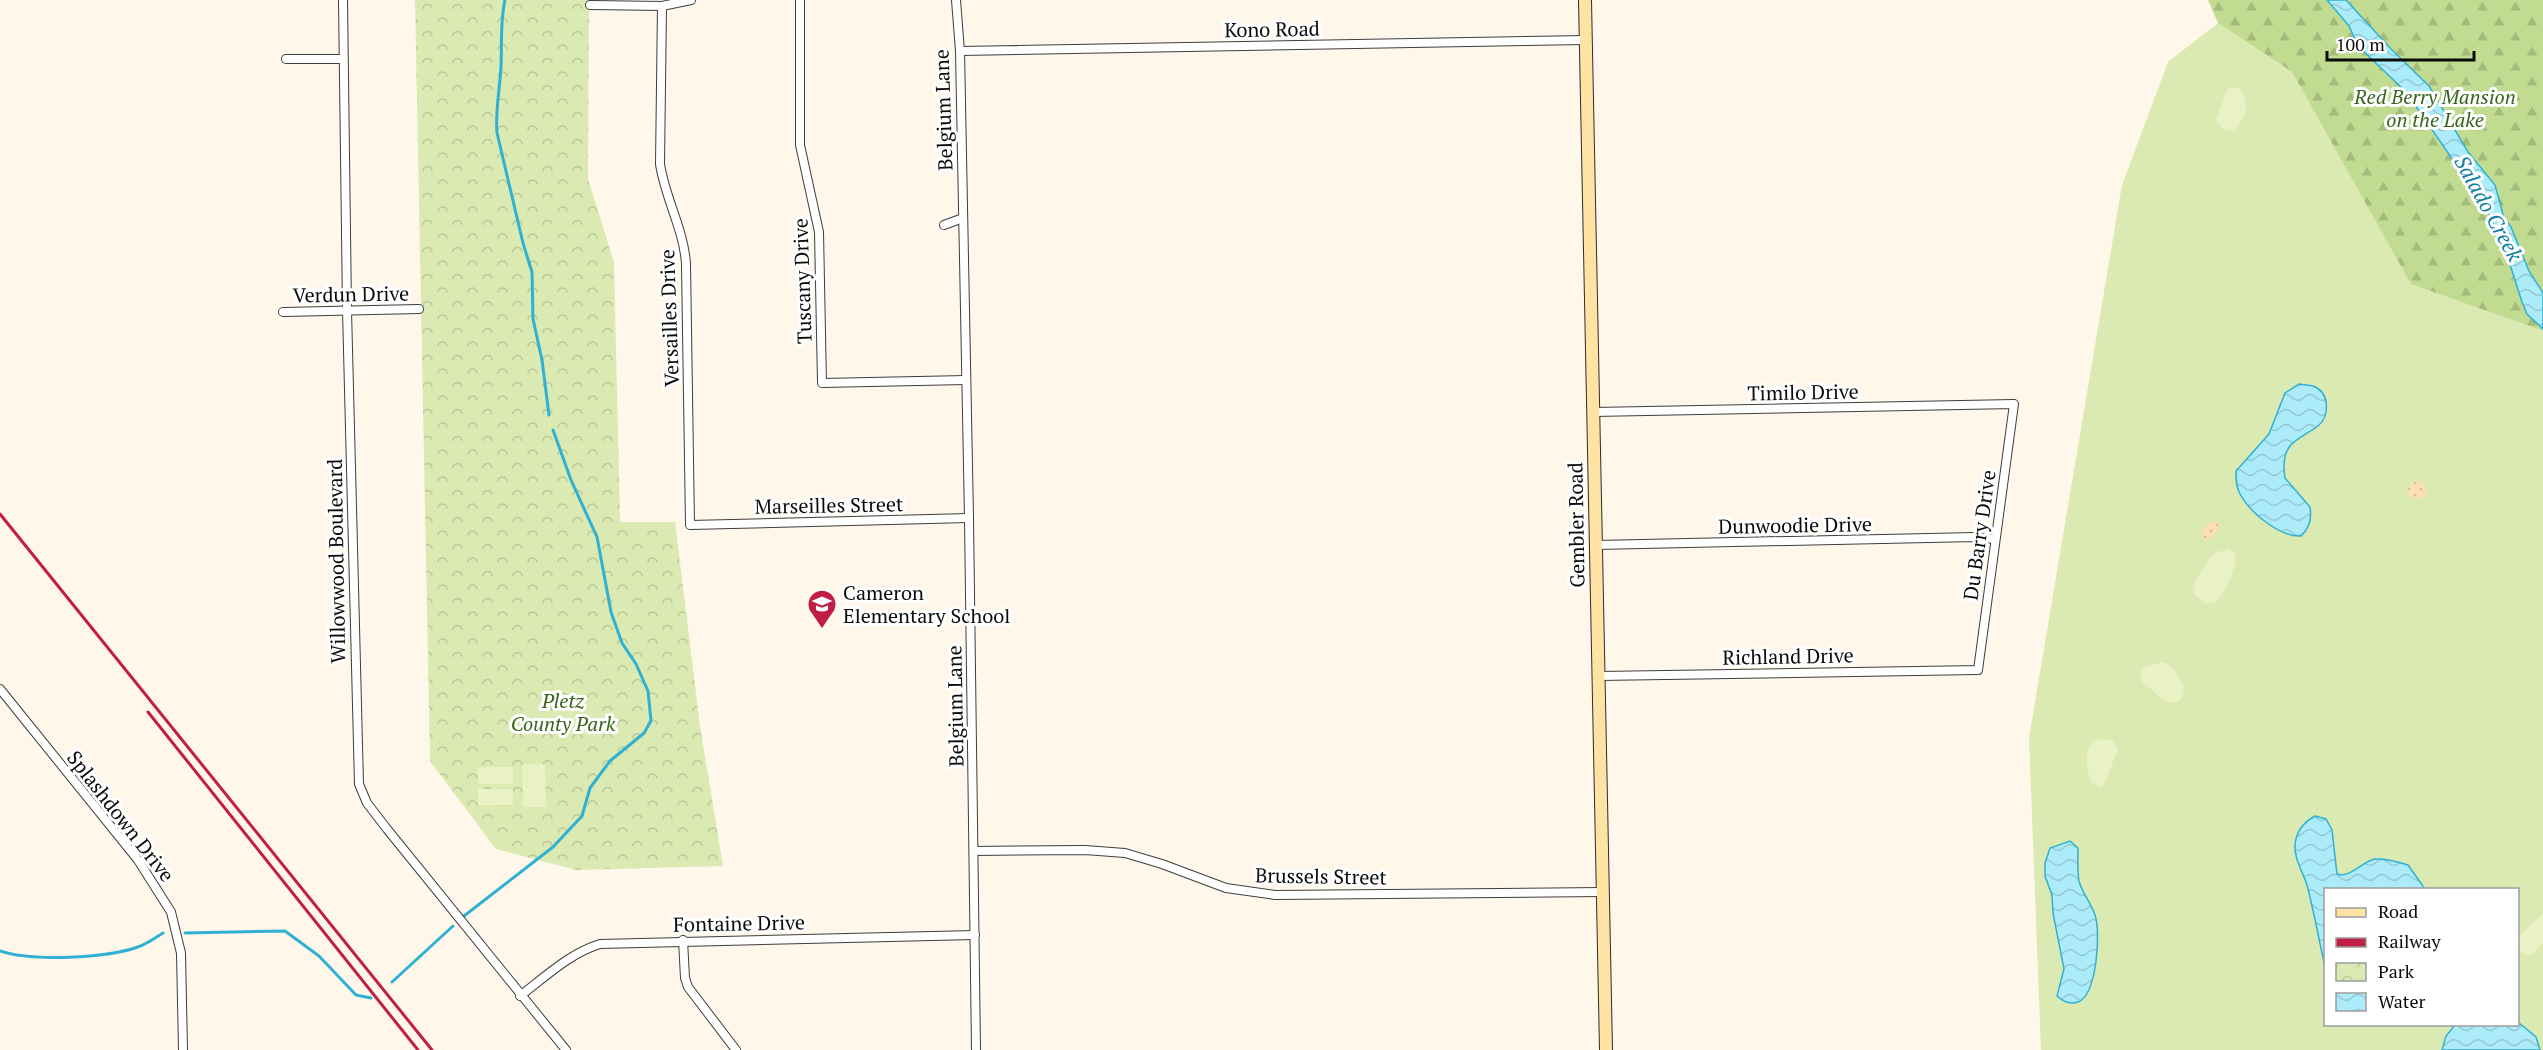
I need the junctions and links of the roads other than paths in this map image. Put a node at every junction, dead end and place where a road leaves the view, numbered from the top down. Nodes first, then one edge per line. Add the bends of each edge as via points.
1 (343, 0) edge
2 (691, 0) edge
3 (800, 0) edge
4 (956, 0) edge
5 (1585, 0) edge
6 (590, 5) dead end
7 (662, 6) junction
8 (1586, 40) junction
9 (960, 51) junction
10 (286, 59) dead end
11 (343, 59) junction
12 (963, 218) junction
13 (944, 225) dead end
14 (419, 309) dead end
15 (347, 310) junction
16 (283, 312) dead end
17 (966, 380) junction
18 (2014, 404) joint
19 (1593, 412) junction
20 (969, 518) junction
21 (690, 525) joint
22 (1995, 539) junction
23 (1596, 545) junction
24 (1978, 670) joint
25 (1599, 676) junction
26 (0, 690) edge
27 (974, 851) junction
28 (1603, 892) junction
29 (975, 935) junction
30 (683, 940) junction
31 (520, 996) junction
32 (183, 1050) edge
33 (566, 1050) edge
34 (736, 1050) edge
35 (976, 1050) edge
36 (1606, 1050) edge

1 - 11 street, Willowwood Boulevard
2 - 7 street
3 - 17 street, Tuscany Drive via 800,145 819,232 822,383
4 - 9 street, Belgium Lane
5 - 8 main road, Gembler Road
6 - 7 street
7 - 21 street, Versailles Drive via 660,164 686,258
8 - 9 street, Kono Road
8 - 19 main road, Gembler Road
9 - 12 street, Belgium Lane
10 - 11 street
11 - 15 street, Willowwood Boulevard
12 - 13 street
12 - 17 street, Belgium Lane
14 - 15 street, Verdun Drive
15 - 16 street, Verdun Drive
15 - 31 street, Willowwood Boulevard via 359,784 380,821
17 - 20 street, Belgium Lane
18 - 19 street, Timilo Drive
18 - 22 street, Du Barry Drive
19 - 23 main road, Gembler Road
20 - 21 street, Marseilles Street
20 - 27 street, Belgium Lane
22 - 23 street, Dunwoodie Drive
22 - 24 street, Du Barry Drive
23 - 25 main road, Gembler Road
24 - 25 street, Richland Drive
25 - 28 main road, Gembler Road
26 - 32 street, Splashdown Drive via 138,860 171,912 181,953
27 - 28 street, Brussels Street via 1125,853 1226,888 1275,895
27 - 29 street, Belgium Lane
28 - 36 main road, Gembler Road
29 - 30 street, Fontaine Drive
29 - 35 street, Belgium Lane
30 - 31 street, Fontaine Drive via 590,947
30 - 34 street via 688,987
31 - 33 street, Willowwood Boulevard

